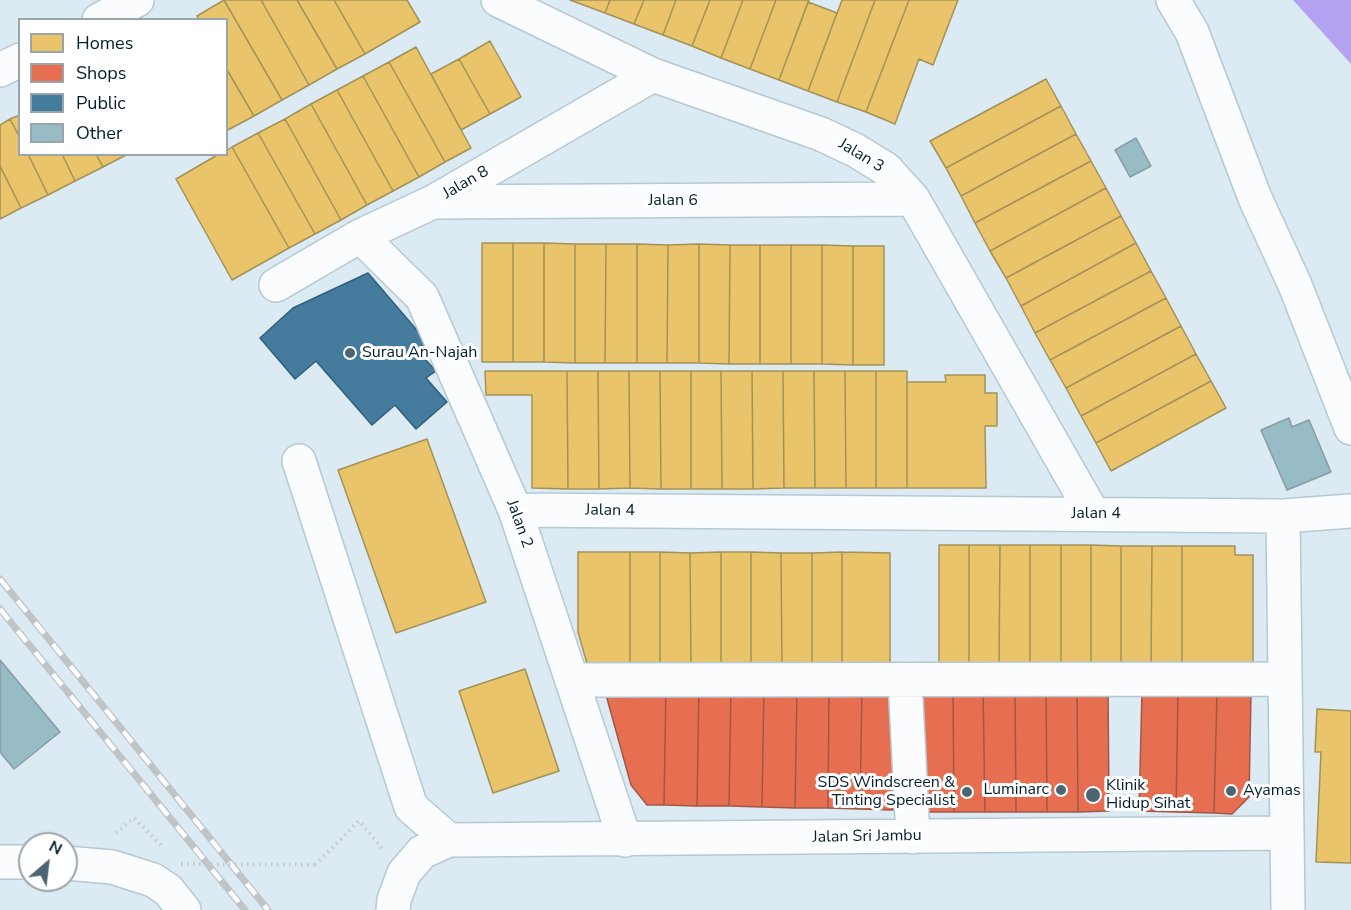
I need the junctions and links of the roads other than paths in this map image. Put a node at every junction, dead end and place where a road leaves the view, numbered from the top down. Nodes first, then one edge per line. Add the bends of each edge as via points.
1 (137, 0) edge
2 (498, 0) edge
3 (1173, 0) edge
4 (103, 18) edge
5 (18, 61) edge
6 (0, 69) edge
7 (653, 75) junction
8 (913, 199) junction
9 (433, 202) junction
10 (360, 236) junction
11 (276, 285) dead end
12 (1351, 428) edge
13 (299, 461) dead end
14 (515, 510) junction
15 (1351, 512) edge
16 (1093, 514) junction
17 (1283, 516) junction
18 (1285, 679) junction
19 (572, 680) junction
20 (905, 680) junction
21 (1286, 833) junction
22 (913, 837) junction
23 (448, 840) junction
24 (625, 840) junction
25 (0, 862) edge
26 (18, 862) edge
27 (78, 864) edge
28 (184, 910) edge
29 (393, 910) edge
30 (1288, 910) edge

1 - 4 street
2 - 7 street, Jalan 3
3 - 12 street via 1192,32 1255,198 1295,285
5 - 6 street
7 - 8 street, Jalan 3 via 838,142 886,169
7 - 9 street, Jalan 8
8 - 9 street, Jalan 6
8 - 16 street, Jalan 3
9 - 10 street, Jalan 8
10 - 11 street, Jalan 8
10 - 14 street, Jalan 2 via 422,297
13 - 23 street via 411,807
14 - 16 street, Jalan 4
14 - 19 street, Jalan 2
15 - 17 street, Jalan 4
16 - 17 street, Jalan 4
17 - 18 street
18 - 20 street
18 - 21 street
19 - 20 street
19 - 24 street, Jalan 2
20 - 22 street
21 - 22 street, Jalan Sri Jambu
21 - 30 street
22 - 24 street, Jalan Sri Jambu
23 - 24 street, Jalan Sri Jambu
23 - 29 street via 422,852 404,873
25 - 26 street
27 - 28 street via 112,867 153,880 168,890

